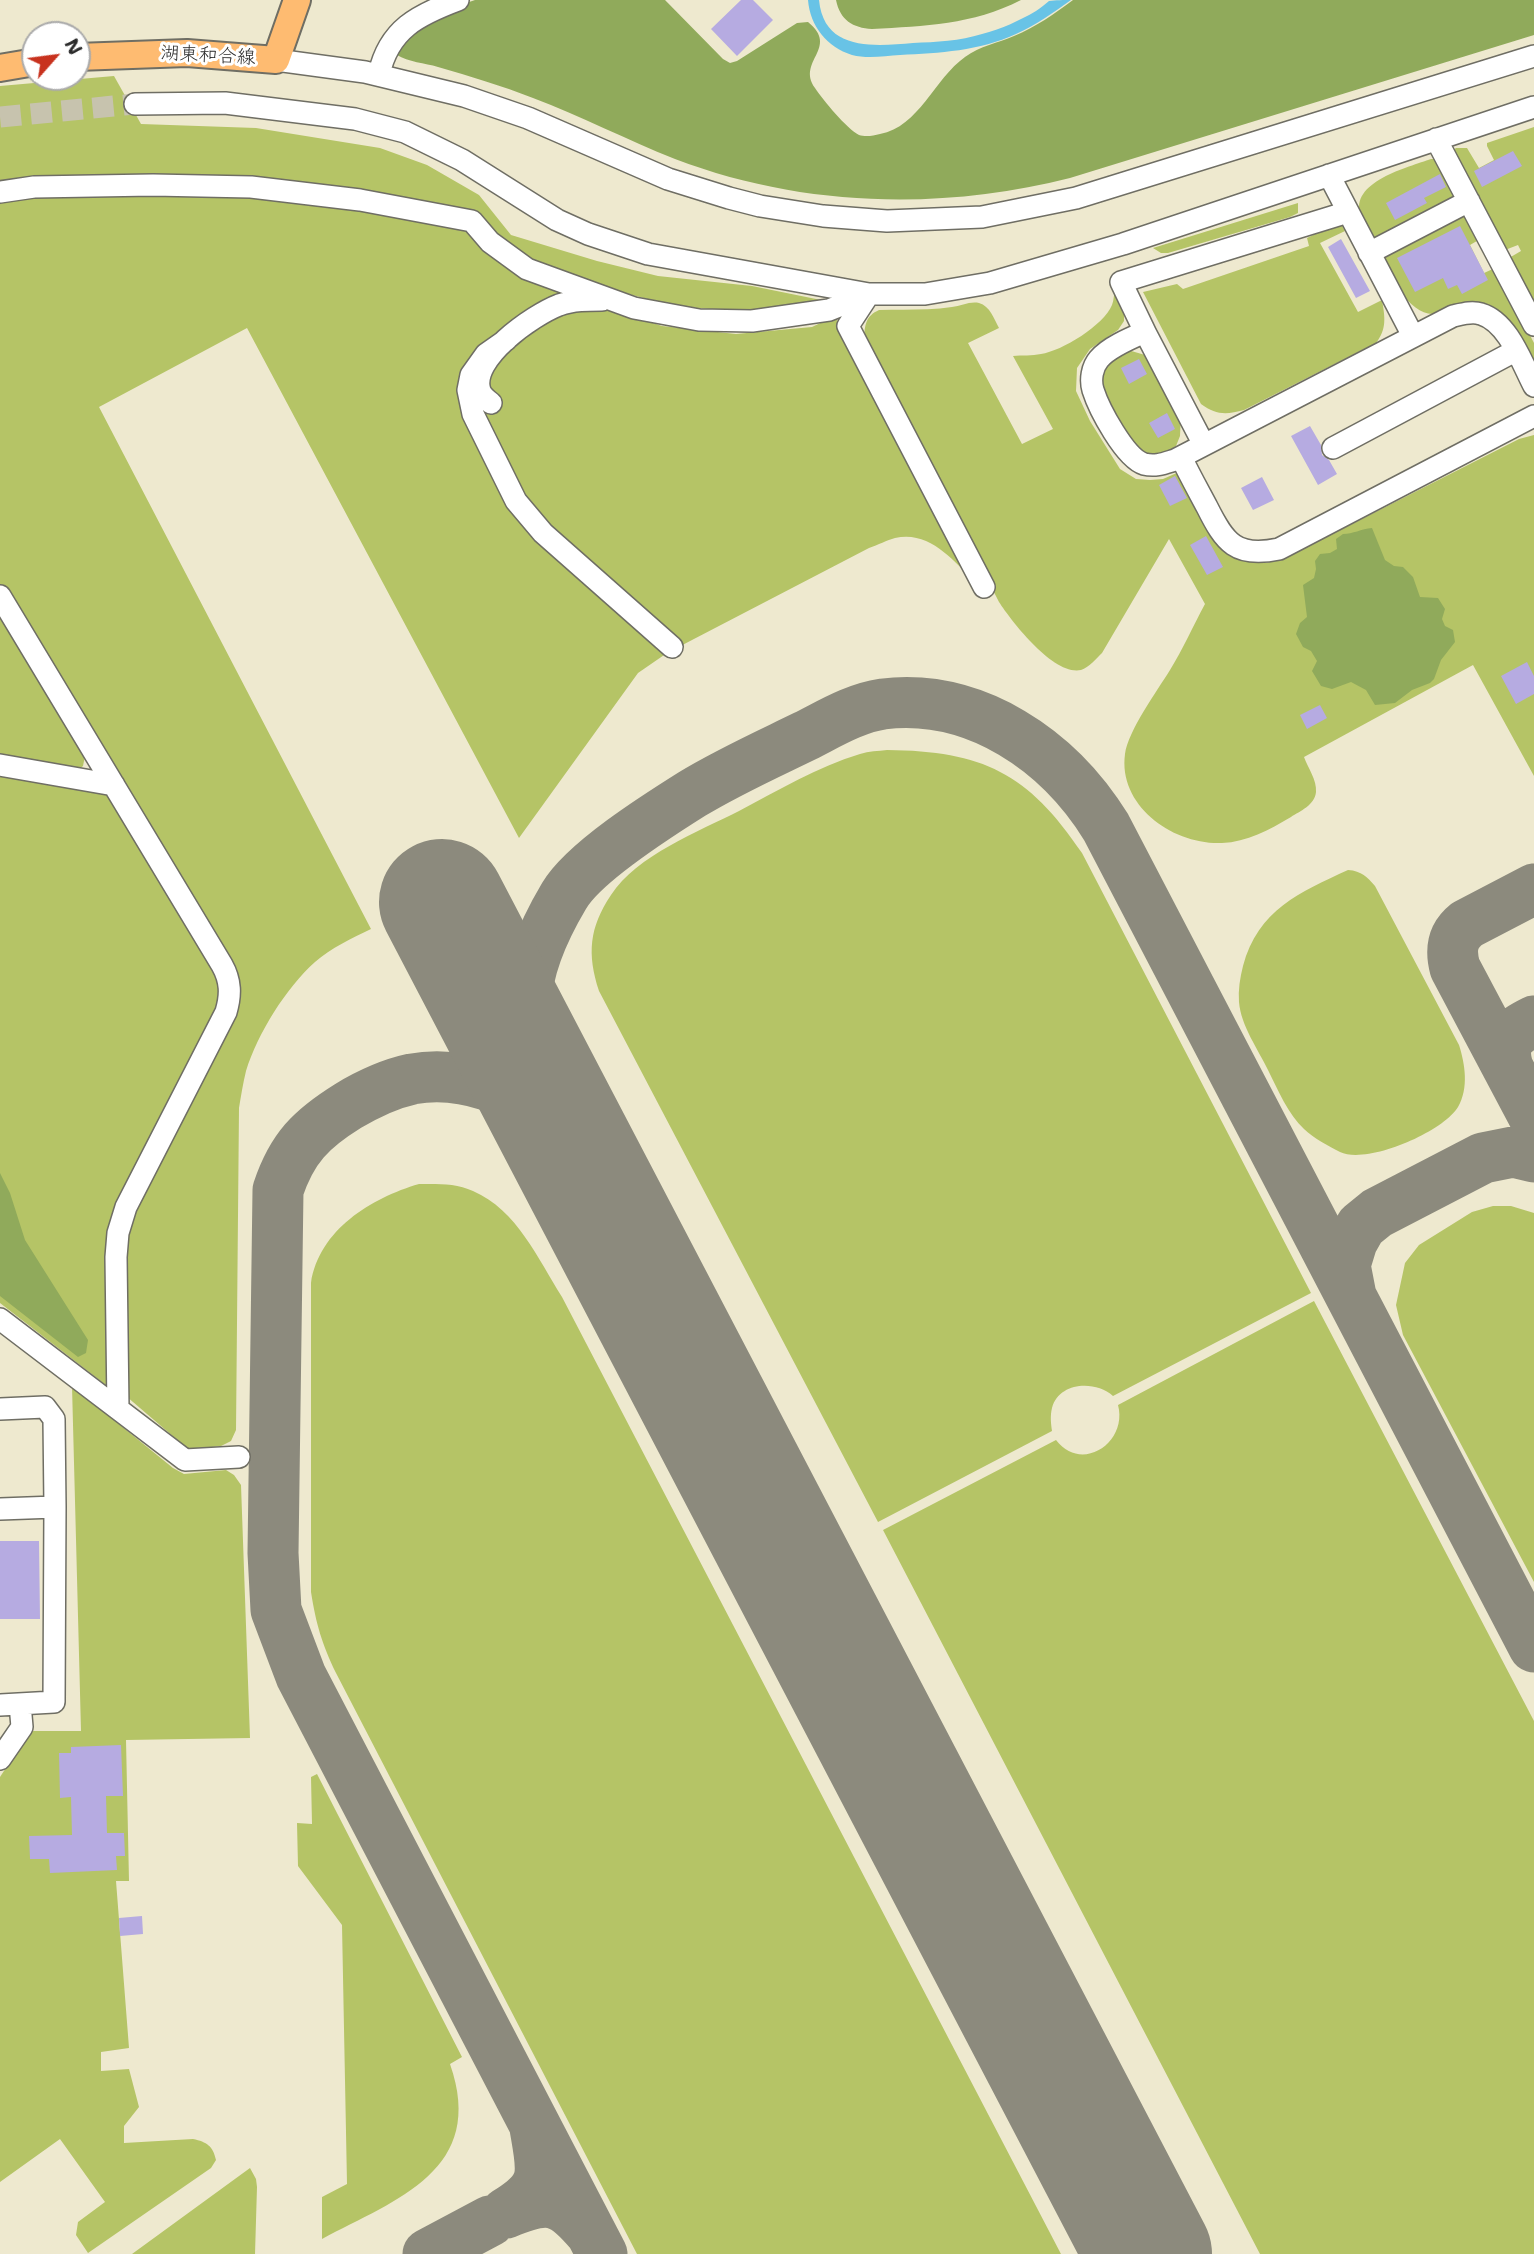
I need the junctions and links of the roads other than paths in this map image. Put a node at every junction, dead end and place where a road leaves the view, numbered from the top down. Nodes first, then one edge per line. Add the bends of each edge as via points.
1 (297, 0) edge
2 (458, 0) edge
3 (91, 56) edge
4 (1534, 56) edge
5 (276, 60) junction
6 (21, 64) edge
7 (0, 68) edge
8 (379, 74) junction
9 (135, 104) tunnel mouth
10 (1534, 107) edge
11 (1436, 139) junction
12 (1329, 175) junction
13 (0, 192) edge
14 (1469, 201) junction
15 (1348, 212) junction
16 (1369, 253) junction
17 (869, 294) junction
18 (615, 300) junction
19 (1534, 325) edge
20 (1145, 332) junction
21 (1413, 336) junction
22 (506, 340) junction
23 (1516, 351) junction
24 (1534, 386) edge
25 (491, 403) dead end
26 (1534, 416) edge
27 (1205, 445) junction
28 (1333, 448) dead end
29 (1181, 457) junction
30 (984, 587) dead end
31 (0, 596) edge
32 (672, 647) dead end
33 (0, 765) edge
34 (114, 785) junction
35 (0, 1319) edge
36 (0, 1409) edge
37 (118, 1409) junction
38 (239, 1457) dead end
39 (55, 1507) junction
40 (0, 1509) edge
41 (10, 1704) edge
42 (0, 1759) edge

1 - 5 main road, 湖東和合線
2 - 8 street via 407,25 383,55
3 - 5 main road, 湖東和合線 via 187,53
4 - 8 street via 1076,198 982,216 918,221 855,220 729,198 658,175 496,107
5 - 8 street
6 - 7 main road
9 - 17 street via 225,103 368,122 428,143 557,220 612,242 648,254
10 - 11 street
11 - 12 street
11 - 14 street
12 - 15 street
12 - 17 street via 990,283 925,294
13 - 18 street via 34,187 251,187 360,200 472,221 490,242 527,268
14 - 16 street
14 - 19 street
15 - 16 street
15 - 20 street via 1121,282
16 - 21 street
17 - 18 street via 829,310 752,321 699,320
17 - 30 street via 848,326
18 - 22 street via 559,305
20 - 27 street
20 - 29 street via 1098,359 1092,371 1093,388 1128,454 1156,466
21 - 23 street via 1472,312 1496,321
21 - 27 street
22 - 25 street via 487,360 479,378 481,394
22 - 32 street via 486,354 471,375 468,390 473,414 516,501 552,541
23 - 24 street
23 - 28 street
26 - 29 street via 1279,549 1262,553 1228,542
27 - 29 street
31 - 34 street
33 - 34 street
34 - 37 street via 227,974 230,998 126,1207 118,1233
35 - 37 street
36 - 39 street via 45,1407 54,1419
37 - 38 street via 185,1460
39 - 40 street
39 - 41 street via 54,1702
41 - 42 street via 22,1727

